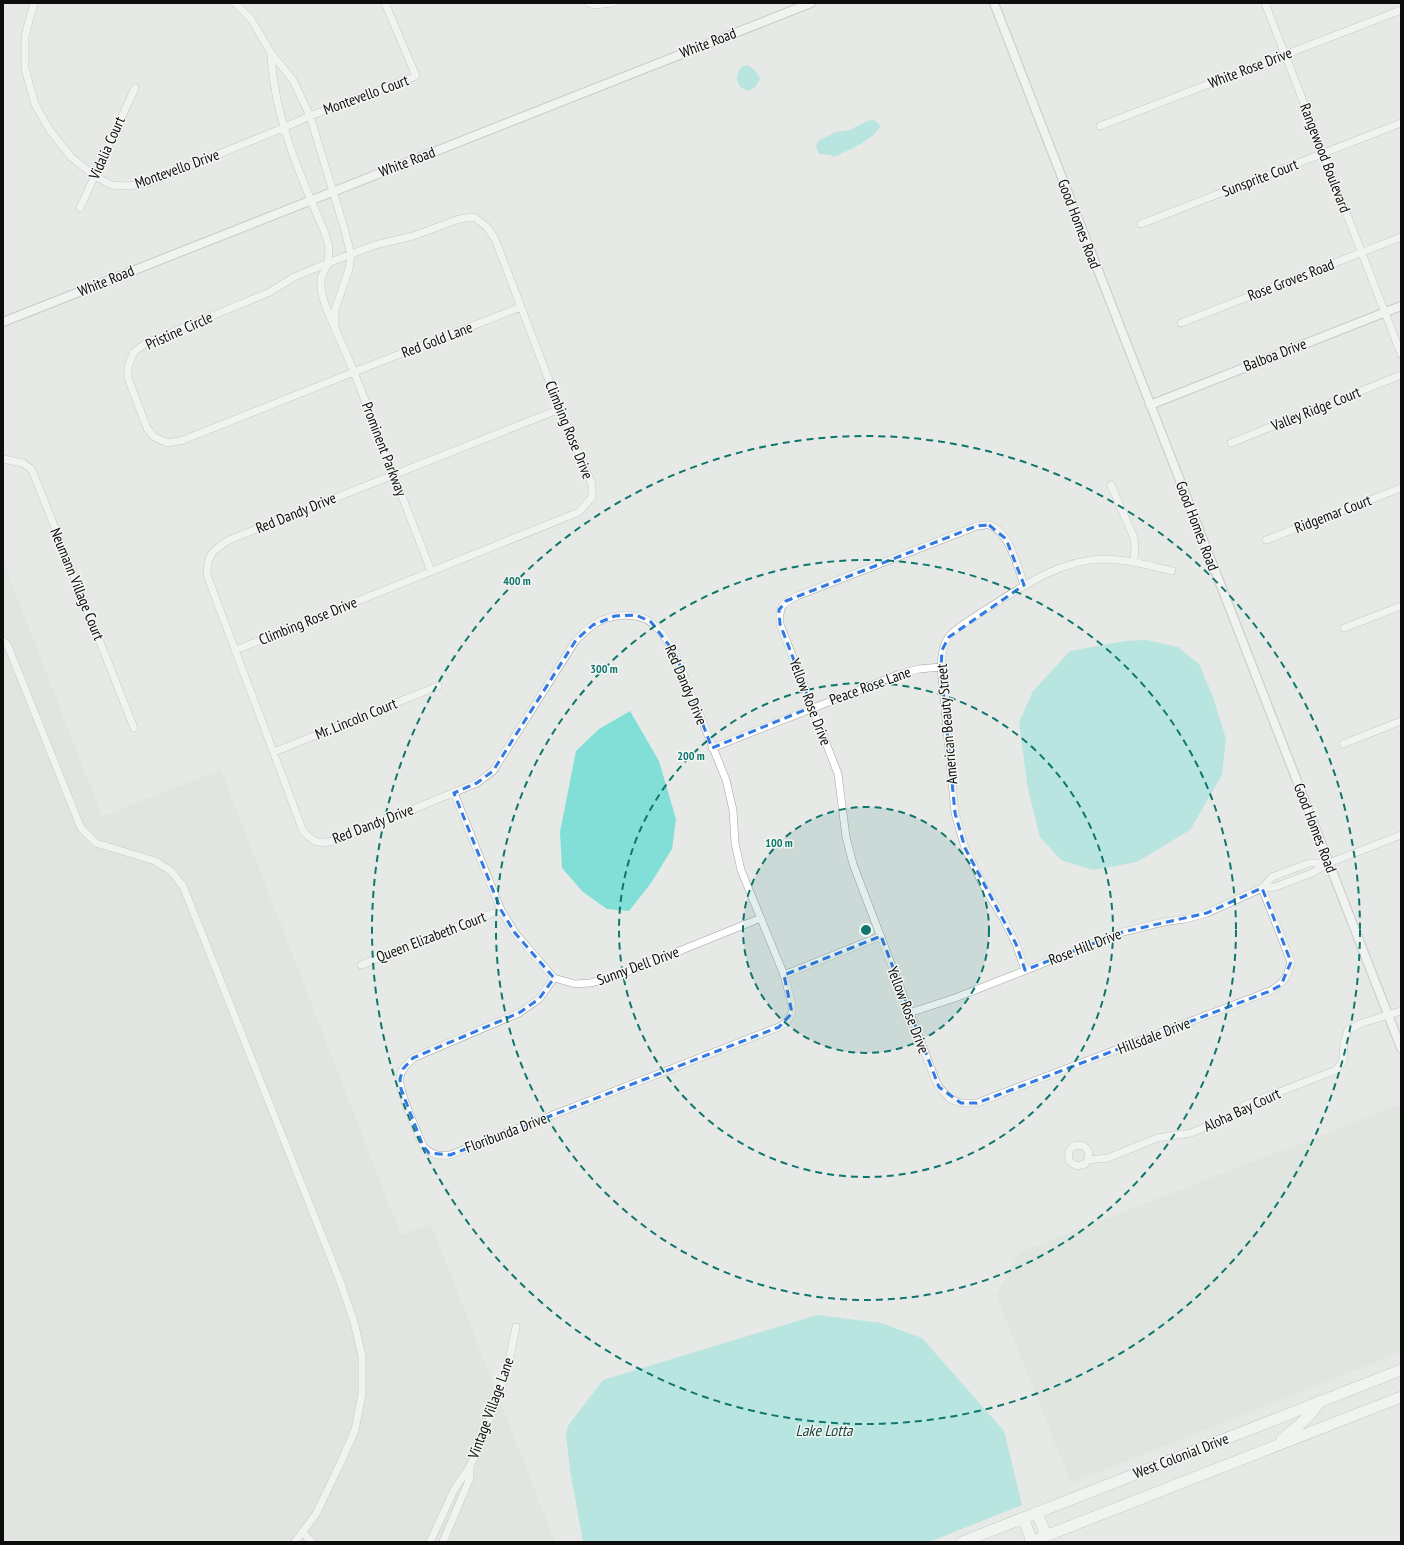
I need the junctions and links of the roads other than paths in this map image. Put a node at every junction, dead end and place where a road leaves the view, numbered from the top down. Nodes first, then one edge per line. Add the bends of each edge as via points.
1 (34, 3) edge
2 (235, 3) edge
3 (385, 3) edge
4 (588, 3) edge
5 (612, 3) edge
6 (811, 3) edge
7 (994, 3) edge
8 (1265, 3) edge
9 (1401, 10) edge
10 (271, 53) junction
11 (1285, 54) junction
12 (135, 88) dead end
13 (310, 116) junction
14 (1401, 123) edge
15 (1100, 126) dead end
16 (283, 128) junction
17 (1324, 154) junction
18 (95, 176) junction
19 (332, 191) junction
20 (311, 200) junction
21 (80, 208) dead end
22 (1141, 224) dead end
23 (1401, 237) edge
24 (1362, 252) junction
25 (351, 255) junction
26 (328, 263) junction
27 (1401, 306) edge
28 (521, 308) junction
29 (1385, 312) junction
30 (3, 322) edge
31 (1181, 323) dead end
32 (335, 327) junction
33 (1401, 354) edge
34 (354, 372) junction
35 (1401, 375) edge
36 (1150, 405) junction
37 (560, 409) junction
38 (1232, 442) dead end
39 (3, 459) edge
40 (394, 474) junction
41 (1111, 485) dead end
42 (1401, 488) edge
43 (1266, 540) dead end
44 (1133, 562) junction
45 (431, 571) junction
46 (1172, 571) dead end
47 (1024, 585) junction
48 (1401, 606) edge
49 (1344, 628) dead end
50 (3, 641) edge
51 (236, 650) junction
52 (941, 667) junction
53 (438, 686) dead end
54 (812, 707) junction
55 (1401, 721) edge
56 (134, 728) dead end
57 (1343, 744) dead end
58 (712, 748) junction
59 (274, 752) junction
60 (454, 793) junction
61 (1401, 835) edge
62 (1329, 863) junction
63 (1262, 888) junction
64 (501, 910) junction
65 (761, 918) junction
66 (881, 936) junction
67 (361, 964) dead end
68 (1025, 970) junction
69 (784, 975) junction
70 (554, 978) junction
71 (1401, 1011) edge
72 (909, 1013) junction
73 (1387, 1016) junction
74 (1401, 1048) edge
75 (935, 1079) joint
76 (1088, 1160) dead end
77 (516, 1327) dead end
78 (1401, 1370) edge
79 (1401, 1397) edge
80 (1320, 1401) junction
81 (1274, 1446) junction
82 (470, 1466) junction
83 (1037, 1512) junction
84 (1023, 1518) junction
85 (302, 1532) junction
86 (1046, 1536) junction
87 (295, 1542) edge
88 (312, 1542) edge
89 (430, 1542) edge
90 (443, 1542) edge
91 (962, 1542) edge
92 (1031, 1542) edge

1 - 18 street, Montevello Drive via 25,36 25,69 35,104 71,158
2 - 10 street, Prominent Parkway via 251,19
3 - 13 street, Montevello Court via 416,76
4 - 5 street
6 - 19 street, White Road
7 - 36 street, Good Homes Road
8 - 11 street, Rangewood Boulevard
9 - 11 street, White Rose Drive
10 - 13 street, Prominent Parkway via 293,80
10 - 16 street, Prominent Parkway
11 - 15 street, White Rose Drive
11 - 17 street, Rangewood Boulevard
12 - 18 street, Vidalia Court
13 - 16 street, Montevello Drive
13 - 19 street, Prominent Parkway
14 - 17 street, Sunsprite Court
16 - 18 street, Montevello Drive via 147,183 111,185
16 - 20 street, Prominent Parkway
17 - 22 street, Sunsprite Court
17 - 24 street, Rangewood Boulevard
18 - 21 street, Vidalia Court
19 - 20 street, White Road
19 - 25 street, Prominent Parkway
20 - 26 street, Prominent Parkway via 325,233
20 - 30 street, White Road
23 - 24 street, Rose Groves Road
24 - 29 street, Rangewood Boulevard
24 - 31 street, Rose Groves Road
25 - 26 street, Climbing Rose Drive
25 - 28 street, Climbing Rose Drive via 375,245 413,236 459,218 474,217 487,227 495,239
25 - 32 street, Prominent Parkway via 335,310
26 - 32 street, Prominent Parkway via 321,278 321,290
26 - 34 street, Pristine Circle via 294,277 270,292 146,343 134,352 128,366 128,378 147,428 154,437 168,443 183,440
27 - 29 street, Balboa Drive
28 - 34 street, Red Gold Lane
28 - 37 street, Climbing Rose Drive
29 - 33 street, Rangewood Boulevard
29 - 36 street, Balboa Drive
32 - 34 street, Prominent Parkway
34 - 40 street, Prominent Parkway
35 - 38 street, Valley Ridge Court
36 - 62 street, Good Homes Road
37 - 40 street, Red Dandy Drive
37 - 45 street, Climbing Rose Drive via 592,484 592,497 579,512
39 - 56 street, Neumann Village Court via 23,464 32,470
40 - 45 street, Prominent Parkway
40 - 51 street, Red Dandy Drive via 229,540 216,548 207,561 207,575
41 - 44 street via 1134,538
42 - 43 street, Ridgemar Court
44 - 46 street, American Beauty Street
44 - 47 street, American Beauty Street via 1103,559 1077,563 1047,573
45 - 51 street, Climbing Rose Drive
47 - 52 street, American Beauty Street via 949,637 942,650
47 - 54 street, Yellow Rose Drive via 1006,539 989,525 977,526 786,601 780,610 780,624
48 - 49 street
50 - 85 street via 7,644 81,828 96,843 154,861 171,871 183,886 354,1322 362,1356 362,1391 355,1430 316,1514
51 - 59 street, Red Dandy Drive
52 - 54 street, Peace Rose Lane via 900,674
52 - 68 street, American Beauty Street via 955,813 965,848 1016,944
53 - 59 street, Mr. Lincoln Court
54 - 58 street, Peace Rose Lane
54 - 66 street, Yellow Rose Drive via 838,774 846,837 853,864
55 - 57 street
58 - 60 street, Red Dandy Drive via 675,653 664,635 651,622 636,615 615,616 593,625 576,640 492,772 477,783
58 - 65 street, Red Dandy Drive via 726,780 741,870
59 - 60 street, Red Dandy Drive via 303,831 312,841 324,843 338,840
60 - 64 street
61 - 62 street
62 - 63 street, Rose Hill Drive via 1309,863 1272,877
62 - 73 street, Good Homes Road
63 - 68 street, Rose Hill Drive via 1207,913 1123,932
63 - 75 street, Hillsdale Drive via 1291,962 1288,974 1276,988 977,1102 961,1103 950,1098
64 - 67 street, Queen Elizabeth Court
64 - 70 street via 515,933
65 - 69 street, Red Dandy Drive
65 - 70 street, Sunny Dell Drive via 615,977 575,984
66 - 69 street
66 - 72 street, Yellow Rose Drive
68 - 72 street, Rose Hill Drive
69 - 70 street, Floribunda Drive via 792,1013 788,1022 780,1027 450,1155 439,1156 429,1153 423,1146 401,1089 403,1069 413,1058 519,1013 539,999
71 - 73 street
72 - 75 street, Yellow Rose Drive
73 - 74 street, Good Homes Road
73 - 76 street, Aloha Bay Court via 1348,1030 1343,1060 1336,1070 1245,1105 1235,1115 1192,1133 1157,1138 1108,1158
77 - 82 street, Vintage Village Lane via 507,1370
78 - 80 highway, West Colonial Drive
79 - 81 highway, West Colonial Drive
80 - 81 highway via 1305,1421
80 - 83 highway, West Colonial Drive
81 - 86 highway, West Colonial Drive
82 - 89 street, Vintage Village Lane via 454,1490
82 - 90 street, Vintage Village Lane via 470,1478
83 - 84 highway, West Colonial Drive
83 - 86 highway
84 - 91 highway, West Colonial Drive
84 - 92 highway
85 - 87 street
85 - 88 street
86 - 92 highway, West Colonial Drive

